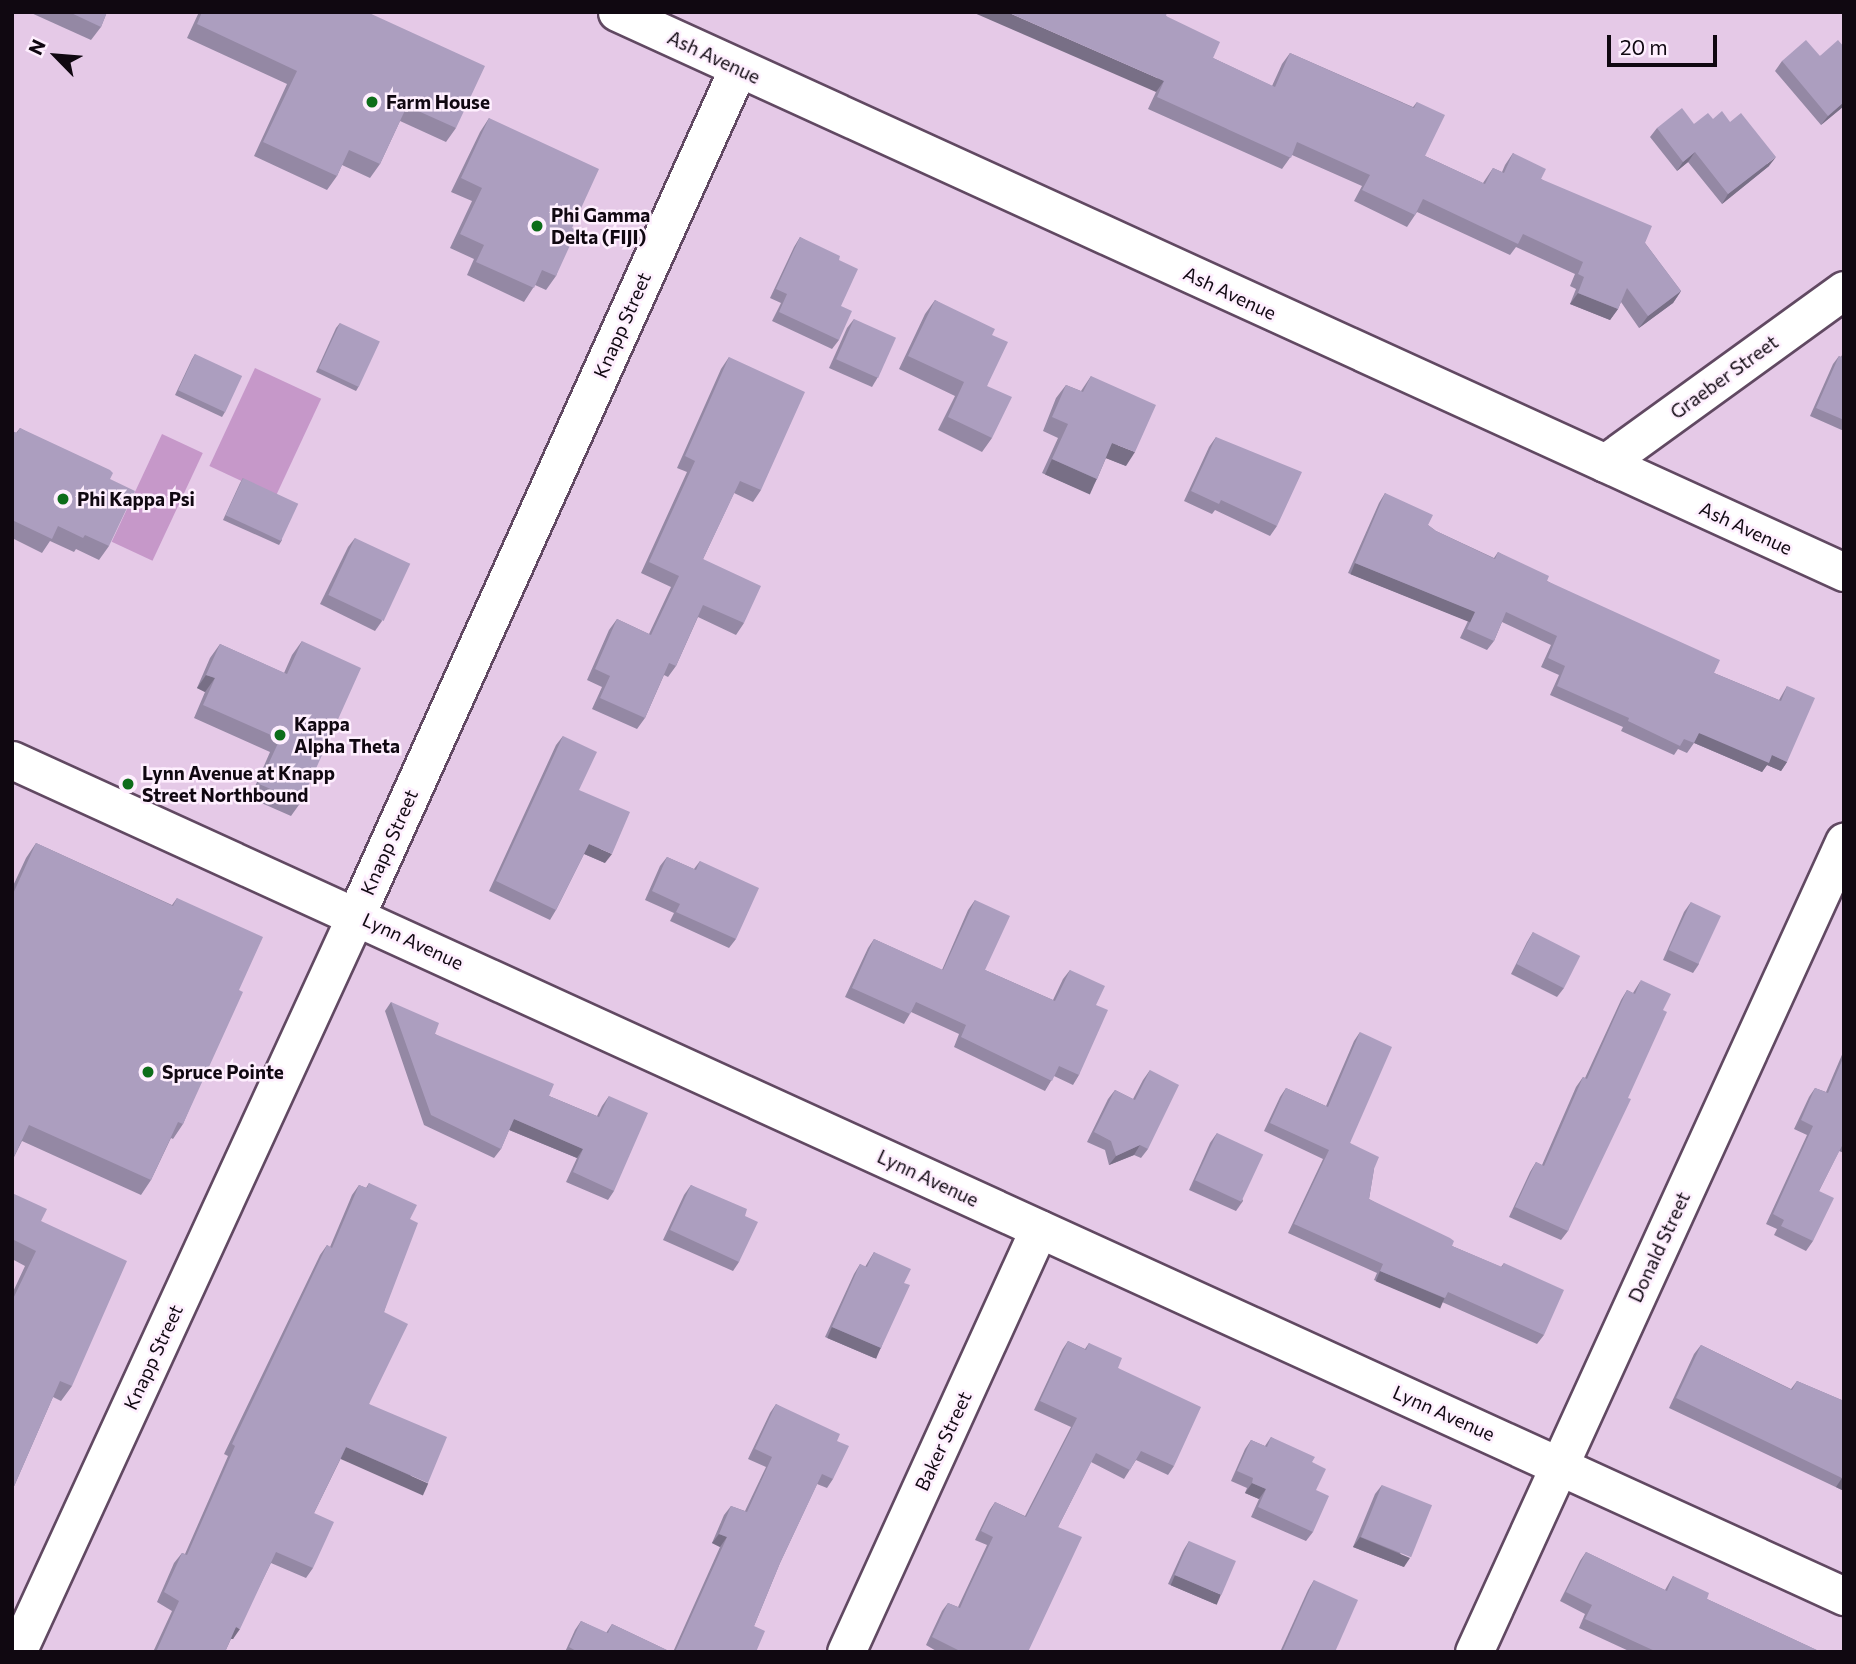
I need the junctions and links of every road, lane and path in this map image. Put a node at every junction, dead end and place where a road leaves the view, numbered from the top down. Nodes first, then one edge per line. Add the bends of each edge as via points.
1 (617, 12) edge
2 (738, 68) junction
3 (1844, 290) edge
4 (1605, 463) junction
5 (1844, 572) edge
6 (12, 760) edge
7 (1844, 842) edge
8 (356, 915) junction
9 (1039, 1229) junction
10 (1558, 1465) junction
11 (1844, 1596) edge
12 (17, 1652) edge
13 (846, 1652) edge
14 (1474, 1652) edge

1 - 2 street, Ash Avenue
2 - 4 street, Ash Avenue
2 - 8 street, Knapp Street
3 - 4 street, Graeber Street
4 - 5 street, Ash Avenue
6 - 8 street, Lynn Avenue
7 - 10 street, Donald Street
8 - 9 street, Lynn Avenue
8 - 12 street, Knapp Street
9 - 10 street, Lynn Avenue
9 - 13 street, Baker Street
10 - 11 street, Lynn Avenue
10 - 14 street, Donald Street

